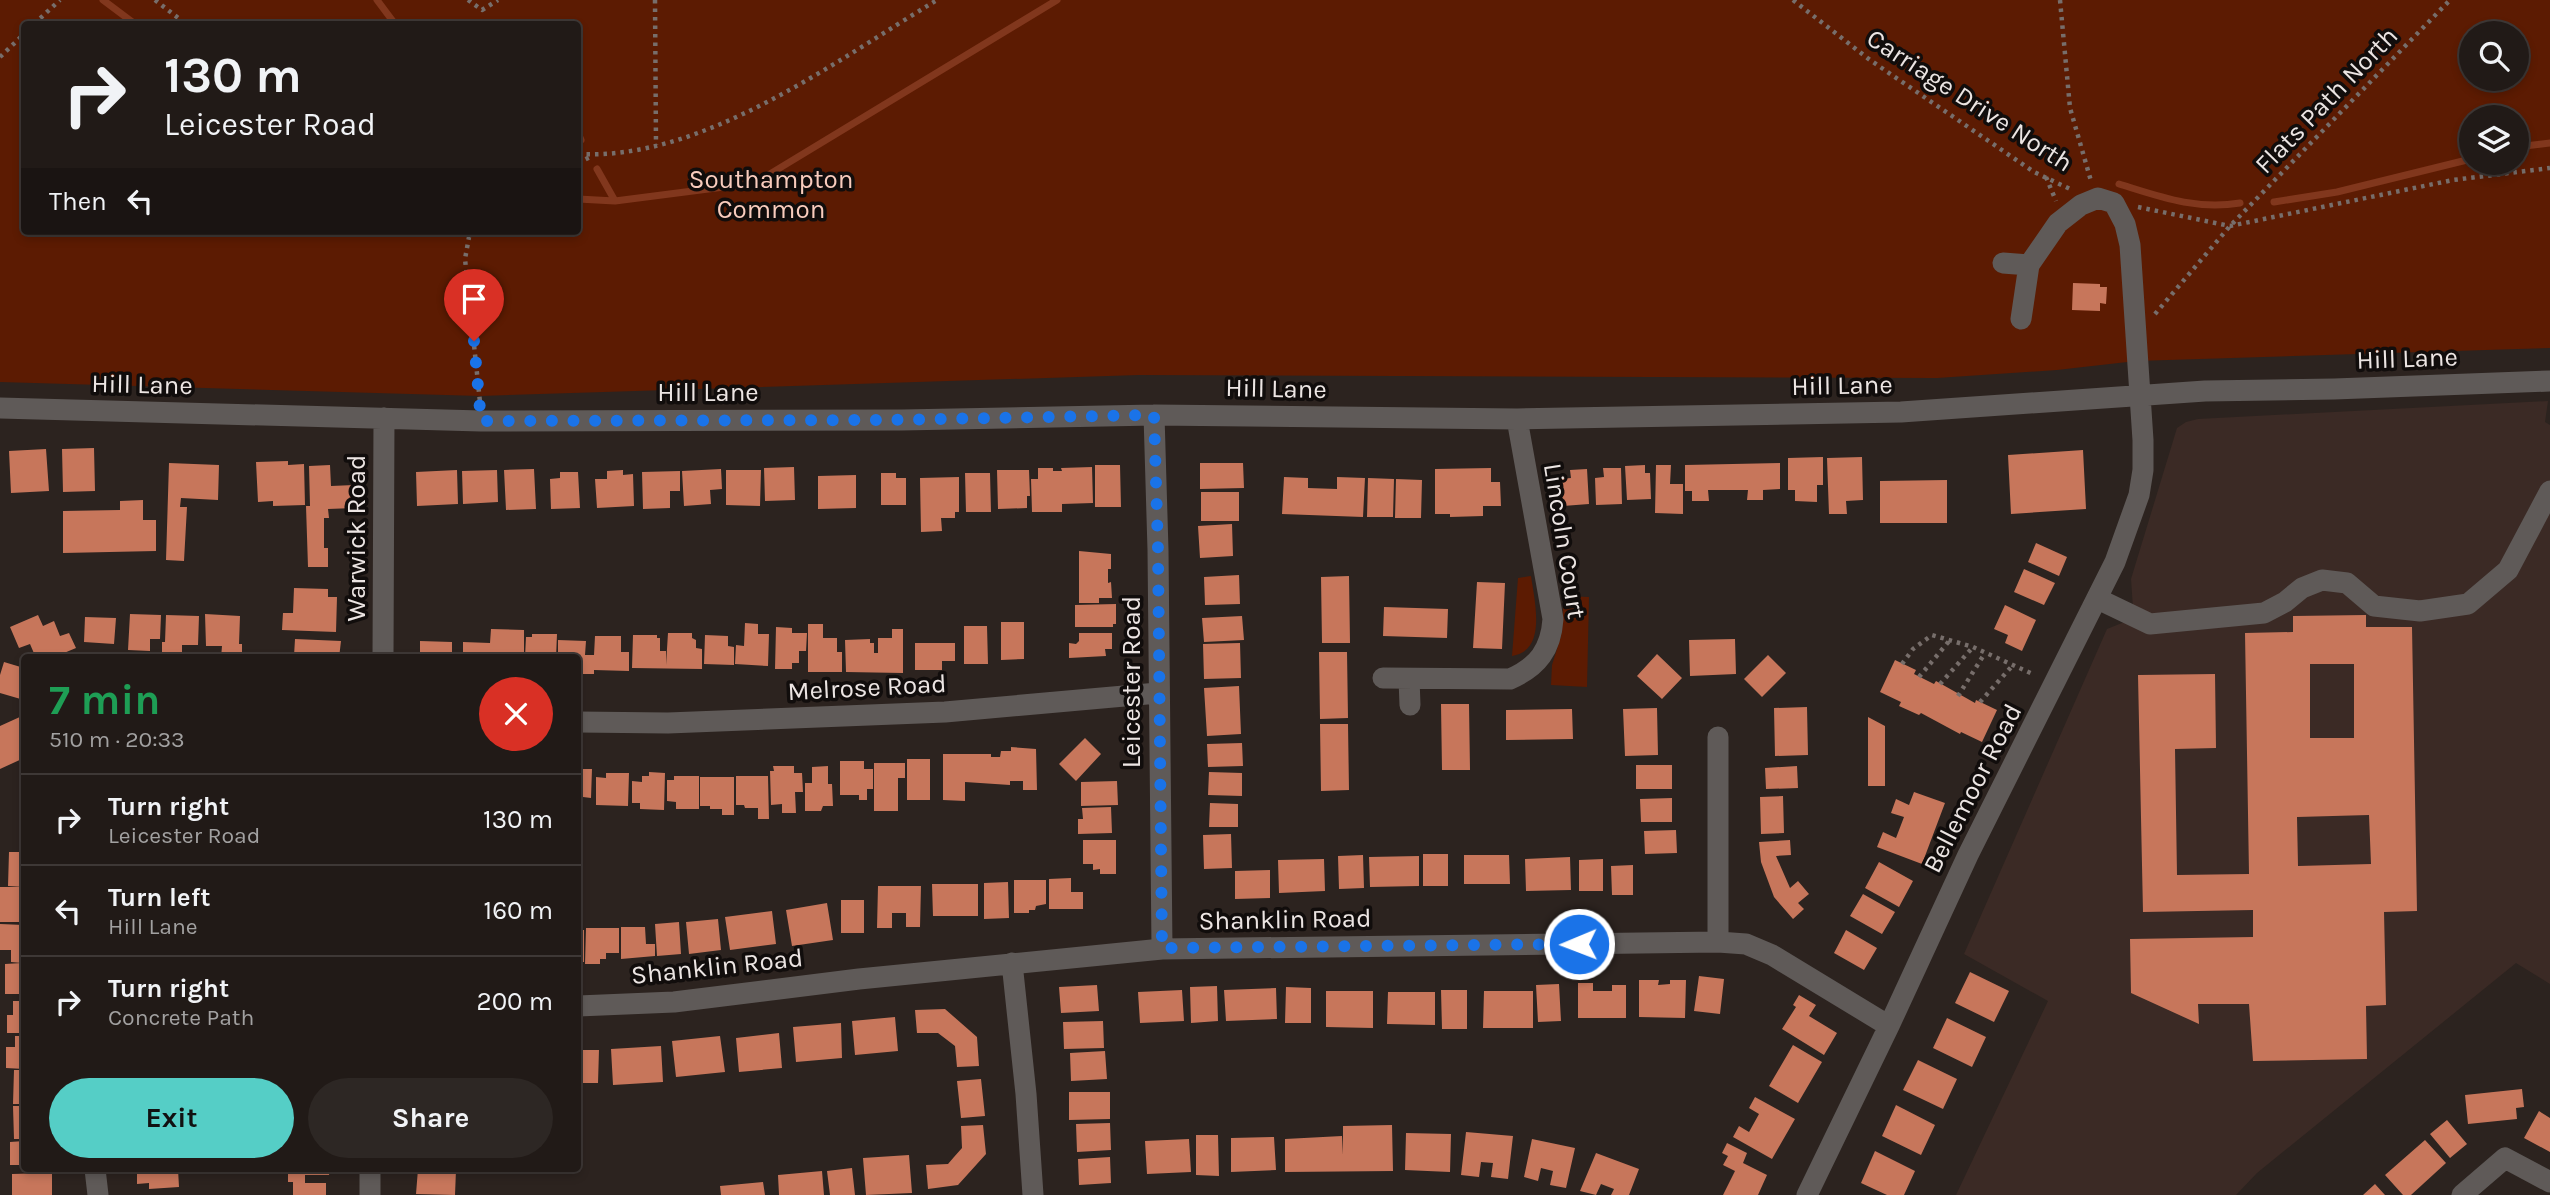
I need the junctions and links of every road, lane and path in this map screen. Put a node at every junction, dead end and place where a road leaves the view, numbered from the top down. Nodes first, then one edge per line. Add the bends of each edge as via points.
1 (60, 0) edge
2 (155, 0) edge
3 (468, 0) edge
4 (498, 0) edge
5 (655, 0) edge
6 (937, 0) edge
7 (1793, 0) edge
8 (2060, 0) edge
9 (2450, 0) edge
10 (37, 21) edge
11 (182, 21) edge
12 (21, 37) edge
13 (0, 57) edge
14 (656, 145) junction
15 (581, 154) edge
16 (595, 155) junction
17 (581, 162) edge
18 (2550, 168) edge
19 (2106, 200) junction
20 (2230, 226) junction
21 (472, 235) edge
22 (2003, 263) dead end
23 (2029, 265) junction
24 (2021, 319) dead end
25 (2135, 328) junction
26 (2550, 381) edge
27 (2140, 395) junction
28 (0, 408) edge
29 (1154, 415) junction
30 (384, 418) junction
31 (1517, 419) junction
32 (481, 421) junction
33 (2550, 491) edge
34 (2098, 599) junction
35 (1950, 640) junction
36 (1973, 647) junction
37 (1985, 653) junction
38 (383, 654) edge
39 (1902, 664) dead end
40 (2013, 665) junction
41 (1919, 677) dead end
42 (1383, 678) dead end
43 (1409, 679) junction
44 (1940, 684) dead end
45 (2055, 684) junction
46 (1158, 693) junction
47 (1958, 696) dead end
48 (1980, 702) dead end
49 (1409, 705) dead end
50 (581, 722) edge
51 (1718, 737) dead end
52 (1718, 942) junction
53 (1162, 948) junction
54 (1012, 963) junction
55 (581, 1006) edge
56 (1889, 1026) junction
57 (94, 1172) edge
58 (370, 1172) edge
59 (2550, 1182) edge
60 (98, 1195) edge
61 (370, 1195) edge
62 (1033, 1195) edge
63 (1807, 1195) edge
64 (2462, 1195) edge

1 - 10 path
2 - 11 path
3 - 4 path via 482,10
5 - 14 path
6 - 14 path via 740,116
7 - 19 path, Carriage Drive North via 1870,61 2034,172
8 - 19 path via 2070,108 2087,172
9 - 20 path, Flats Path North
12 - 13 path
14 - 16 path
15 - 16 path
16 - 17 path
18 - 20 path via 2453,180
19 - 20 path, Carriage Drive North
19 - 23 street via 2081,205 2058,223
19 - 25 street, Bellemoor Road via 2125,224 2130,245
20 - 25 path, Flats Path North via 2149,321
21 - 32 path via 465,259
22 - 23 street
23 - 24 street
25 - 27 street, Bellemoor Road
26 - 27 street, Hill Lane
27 - 31 street, Hill Lane via 1901,412
27 - 34 street, Bellemoor Road via 2143,470 2139,495
28 - 30 street, Hill Lane
29 - 31 street, Hill Lane
29 - 32 street, Hill Lane
29 - 46 street, Leicester Road
30 - 32 street, Hill Lane
30 - 38 street, Warwick Road
31 - 43 street, Lincoln Court via 1553,619 1552,635 1537,663 1510,679
33 - 34 street via 2508,570 2468,604 2420,611 2374,606 2347,583 2322,580 2264,613 2150,624
34 - 45 street, Bellemoor Road
35 - 36 path
35 - 39 path via 1932,635
35 - 41 path
36 - 37 path
36 - 44 path
37 - 40 path
37 - 47 path
40 - 45 path
40 - 48 path
42 - 43 street, Lincoln Court
43 - 49 street
45 - 56 street, Bellemoor Road via 1968,855
46 - 50 street, Melrose Road via 945,712
46 - 53 street, Leicester Road
51 - 52 street
52 - 53 street, Shanklin Road
52 - 56 street, Shanklin Road via 1746,944 1772,956
53 - 54 street, Shanklin Road
54 - 55 street, Shanklin Road via 674,1002
54 - 62 street
56 - 63 street, Bellemoor Road
57 - 60 street
58 - 61 street
59 - 64 street via 2505,1158

